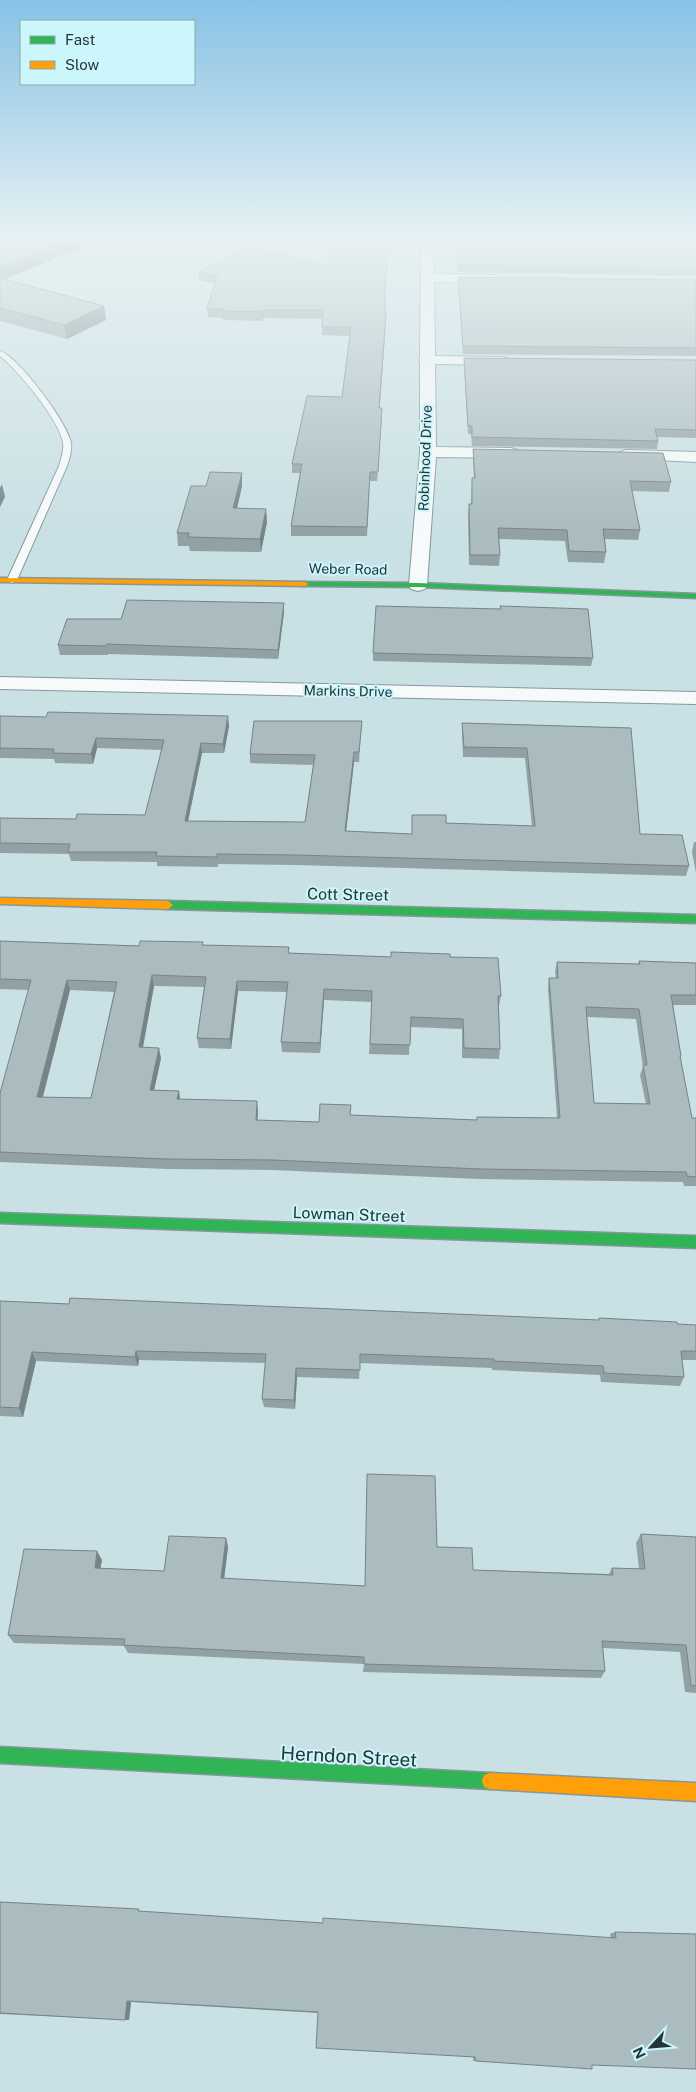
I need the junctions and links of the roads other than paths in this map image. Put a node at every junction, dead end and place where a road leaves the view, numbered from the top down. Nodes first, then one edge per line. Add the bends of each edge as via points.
1 (427, 339) edge
2 (0, 353) edge
3 (426, 360) junction
4 (516, 361) edge
5 (428, 452) junction
6 (527, 454) edge
7 (606, 455) edge
8 (696, 456) edge
9 (0, 580) edge
10 (12, 580) junction
11 (418, 585) junction
12 (696, 596) edge
13 (0, 683) edge
14 (696, 698) edge
15 (0, 902) edge
16 (696, 919) edge
17 (0, 1218) edge
18 (696, 1242) edge
19 (0, 1755) edge
20 (696, 1792) edge

1 - 3 street, Robinhood Drive
2 - 10 lane via 17,366 60,425 67,440 64,466
3 - 4 street
3 - 5 street, Robinhood Drive
5 - 6 street
5 - 11 street, Robinhood Drive
7 - 8 street
9 - 10 street, Weber Road
10 - 11 street, Weber Road
11 - 12 street, Weber Road
13 - 14 street, Markins Drive
15 - 16 street, Cott Street
17 - 18 street, Lowman Street
19 - 20 street, Herndon Street

